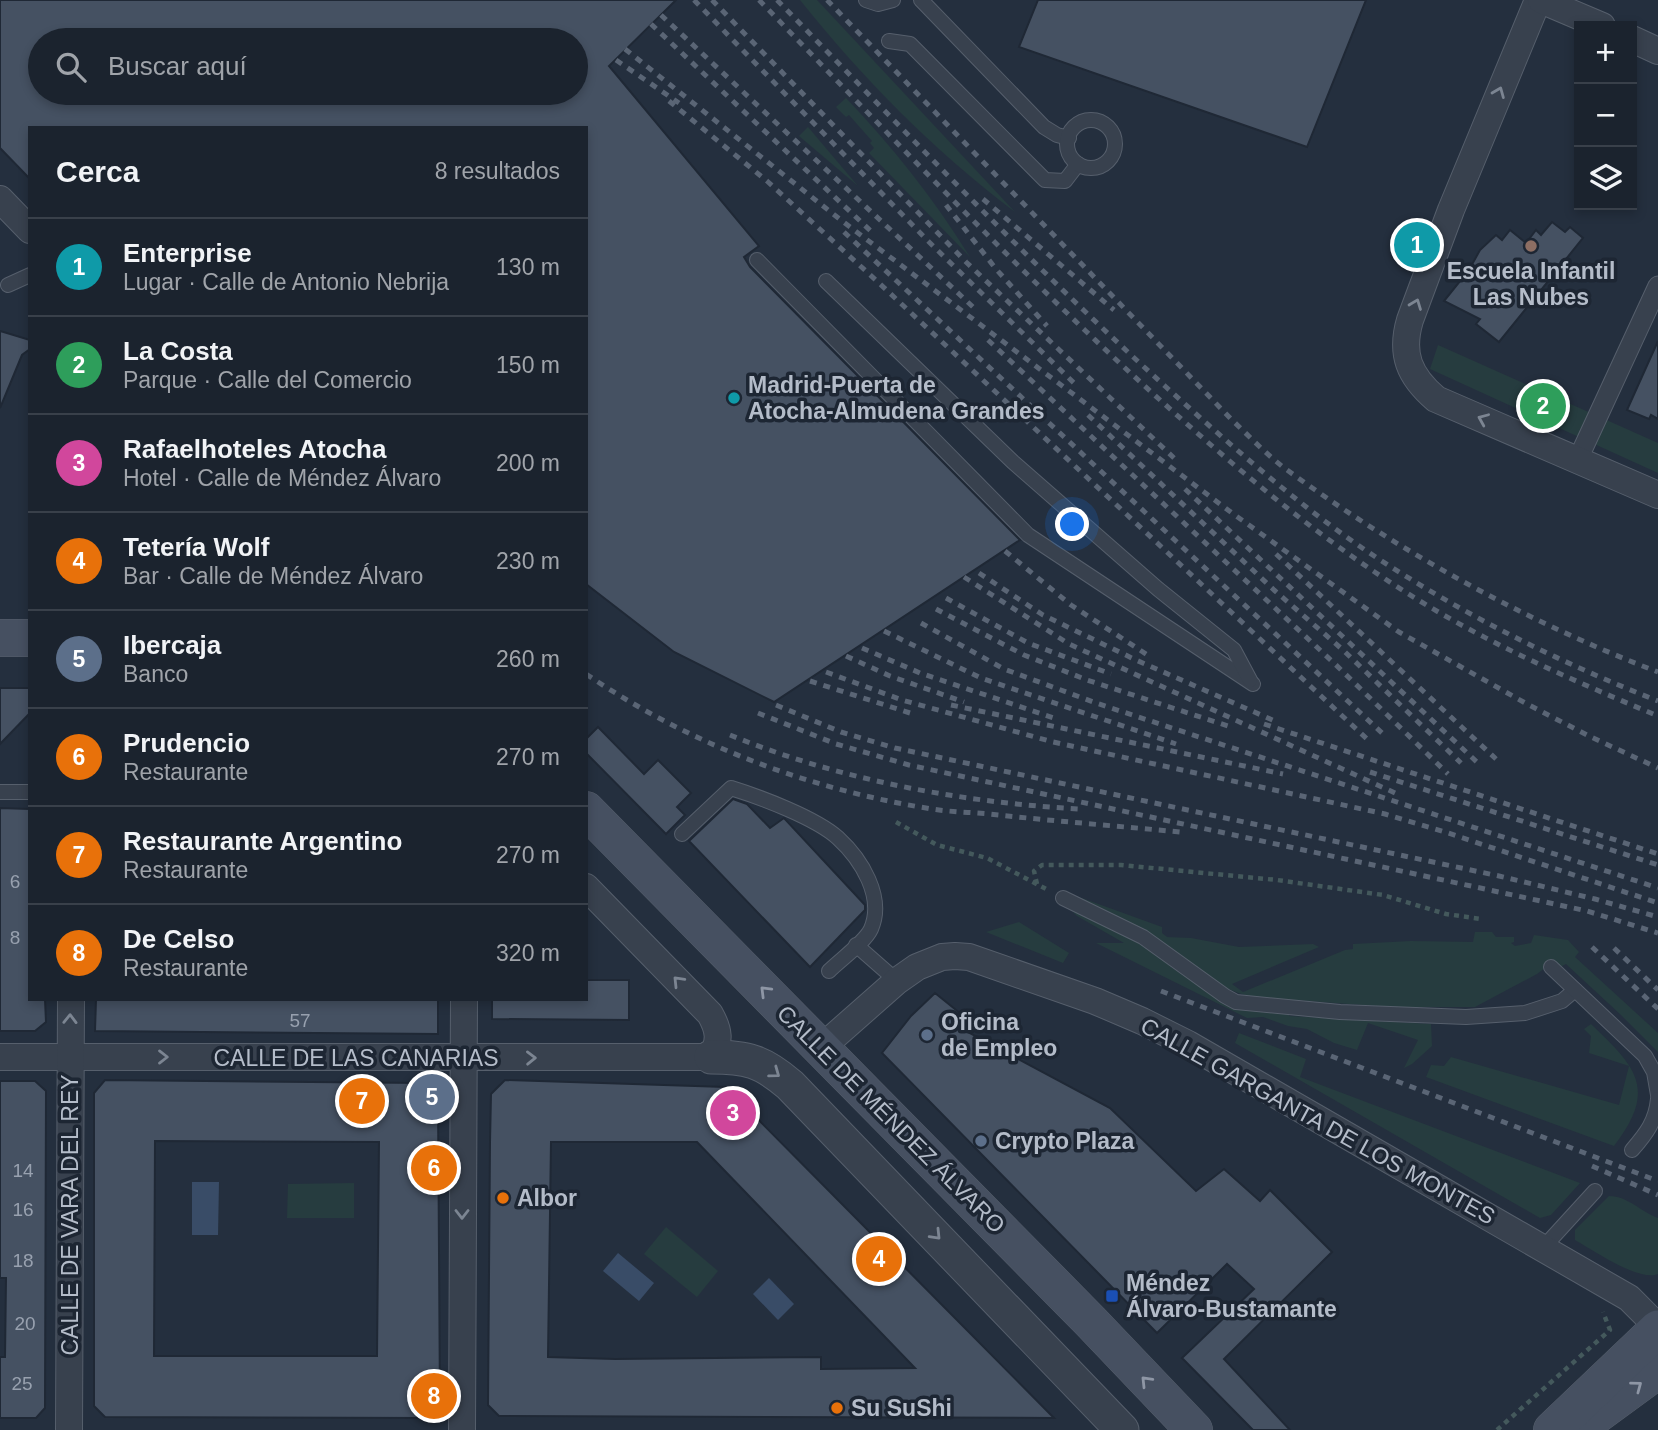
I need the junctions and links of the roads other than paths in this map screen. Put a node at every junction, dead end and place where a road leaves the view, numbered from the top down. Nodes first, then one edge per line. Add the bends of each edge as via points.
1 (866, 0) edge
2 (893, 0) edge
3 (921, 0) edge
4 (1540, 0) edge
5 (1590, 21) edge
6 (889, 41) dead end
7 (1637, 41) edge
8 (1658, 51) edge
9 (1069, 138) junction
10 (1078, 164) junction
11 (0, 200) edge
12 (18, 226) edge
13 (757, 260) dead end
14 (28, 276) edge
15 (826, 281) dead end
16 (8, 285) dead end
17 (1658, 286) edge
18 (1578, 459) junction
19 (1658, 495) edge
20 (0, 638) edge
21 (28, 638) edge
22 (0, 792) edge
23 (28, 792) edge
24 (588, 812) edge
25 (682, 834) dead end
26 (588, 889) edge
27 (1063, 898) road end
28 (856, 945) junction
29 (1551, 967) dead end
30 (829, 971) dead end
31 (897, 981) junction
32 (1576, 990) junction
33 (71, 1001) edge
34 (464, 1001) edge
35 (821, 1048) junction
36 (0, 1057) edge
37 (71, 1057) junction
38 (711, 1057) junction
39 (462, 1058) junction
40 (1658, 1097) edge
41 (1632, 1150) dead end
42 (1595, 1191) dead end
43 (1542, 1249) junction
44 (1658, 1328) edge
45 (1658, 1370) edge
46 (69, 1430) edge
47 (462, 1430) edge
48 (1122, 1430) edge
49 (1194, 1430) edge
50 (1552, 1430) edge
51 (1576, 1430) edge

1 - 2 lane via 878,4
3 - 9 lane via 1044,127
4 - 5 street
18 -> 4 street via 1436,399 1421,386 1406,352 1410,320 1451,210
6 - 10 lane via 909,44 1045,180 1065,181
7 - 8 street
9 - 10 lane via 1068,149
9 - 10 lane via 1076,126 1088,121 1107,126 1114,137 1114,150 1106,162 1093,167
11 - 12 street
13 - 15 lane via 1028,535 1253,684 1234,650 1158,590 1013,462
14 - 16 lane
17 - 18 street
18 - 19 street
20 - 21 main road
22 - 23 lane
35 -> 24 main road, CALLE DE MÉNDEZ ÁLVARO
25 - 28 lane via 731,788 801,816 837,837 866,871 874,893 872,927
38 -> 26 street via 719,1038 710,1014
27 - 32 lane via 1143,937 1236,1002 1465,1017 1525,1013 1562,1001
28 - 30 lane
28 - 31 lane
29 - 32 lane
31 - 35 street, CALLE GARGANTA DE LOS MONTES
31 - 43 street, CALLE GARGANTA DE LOS MONTES via 942,957 969,957 1095,1001 1188,1044
32 - 40 lane via 1645,1056 1654,1072
37 -> 33 street, CALLE DE VARA DEL REY
34 - 39 street
49 -> 35 main road, CALLE DE MÉNDEZ ÁLVARO
36 - 37 street, CALLE DE LAS CANARIAS
37 -> 39 street, CALLE DE LAS CANARIAS
37 - 46 street, CALLE DE VARA DEL REY
39 -> 38 street, CALLE DE LAS CANARIAS
38 -> 48 street, CALLE DE MÉNDEZ ÁLVARO via 759,1062 807,1100
39 -> 47 street
40 - 41 lane via 1649,1130
42 - 43 lane
43 - 44 street, CALLE GARGANTA DE LOS MONTES via 1629,1298
44 - 50 main road
51 -> 45 main road

